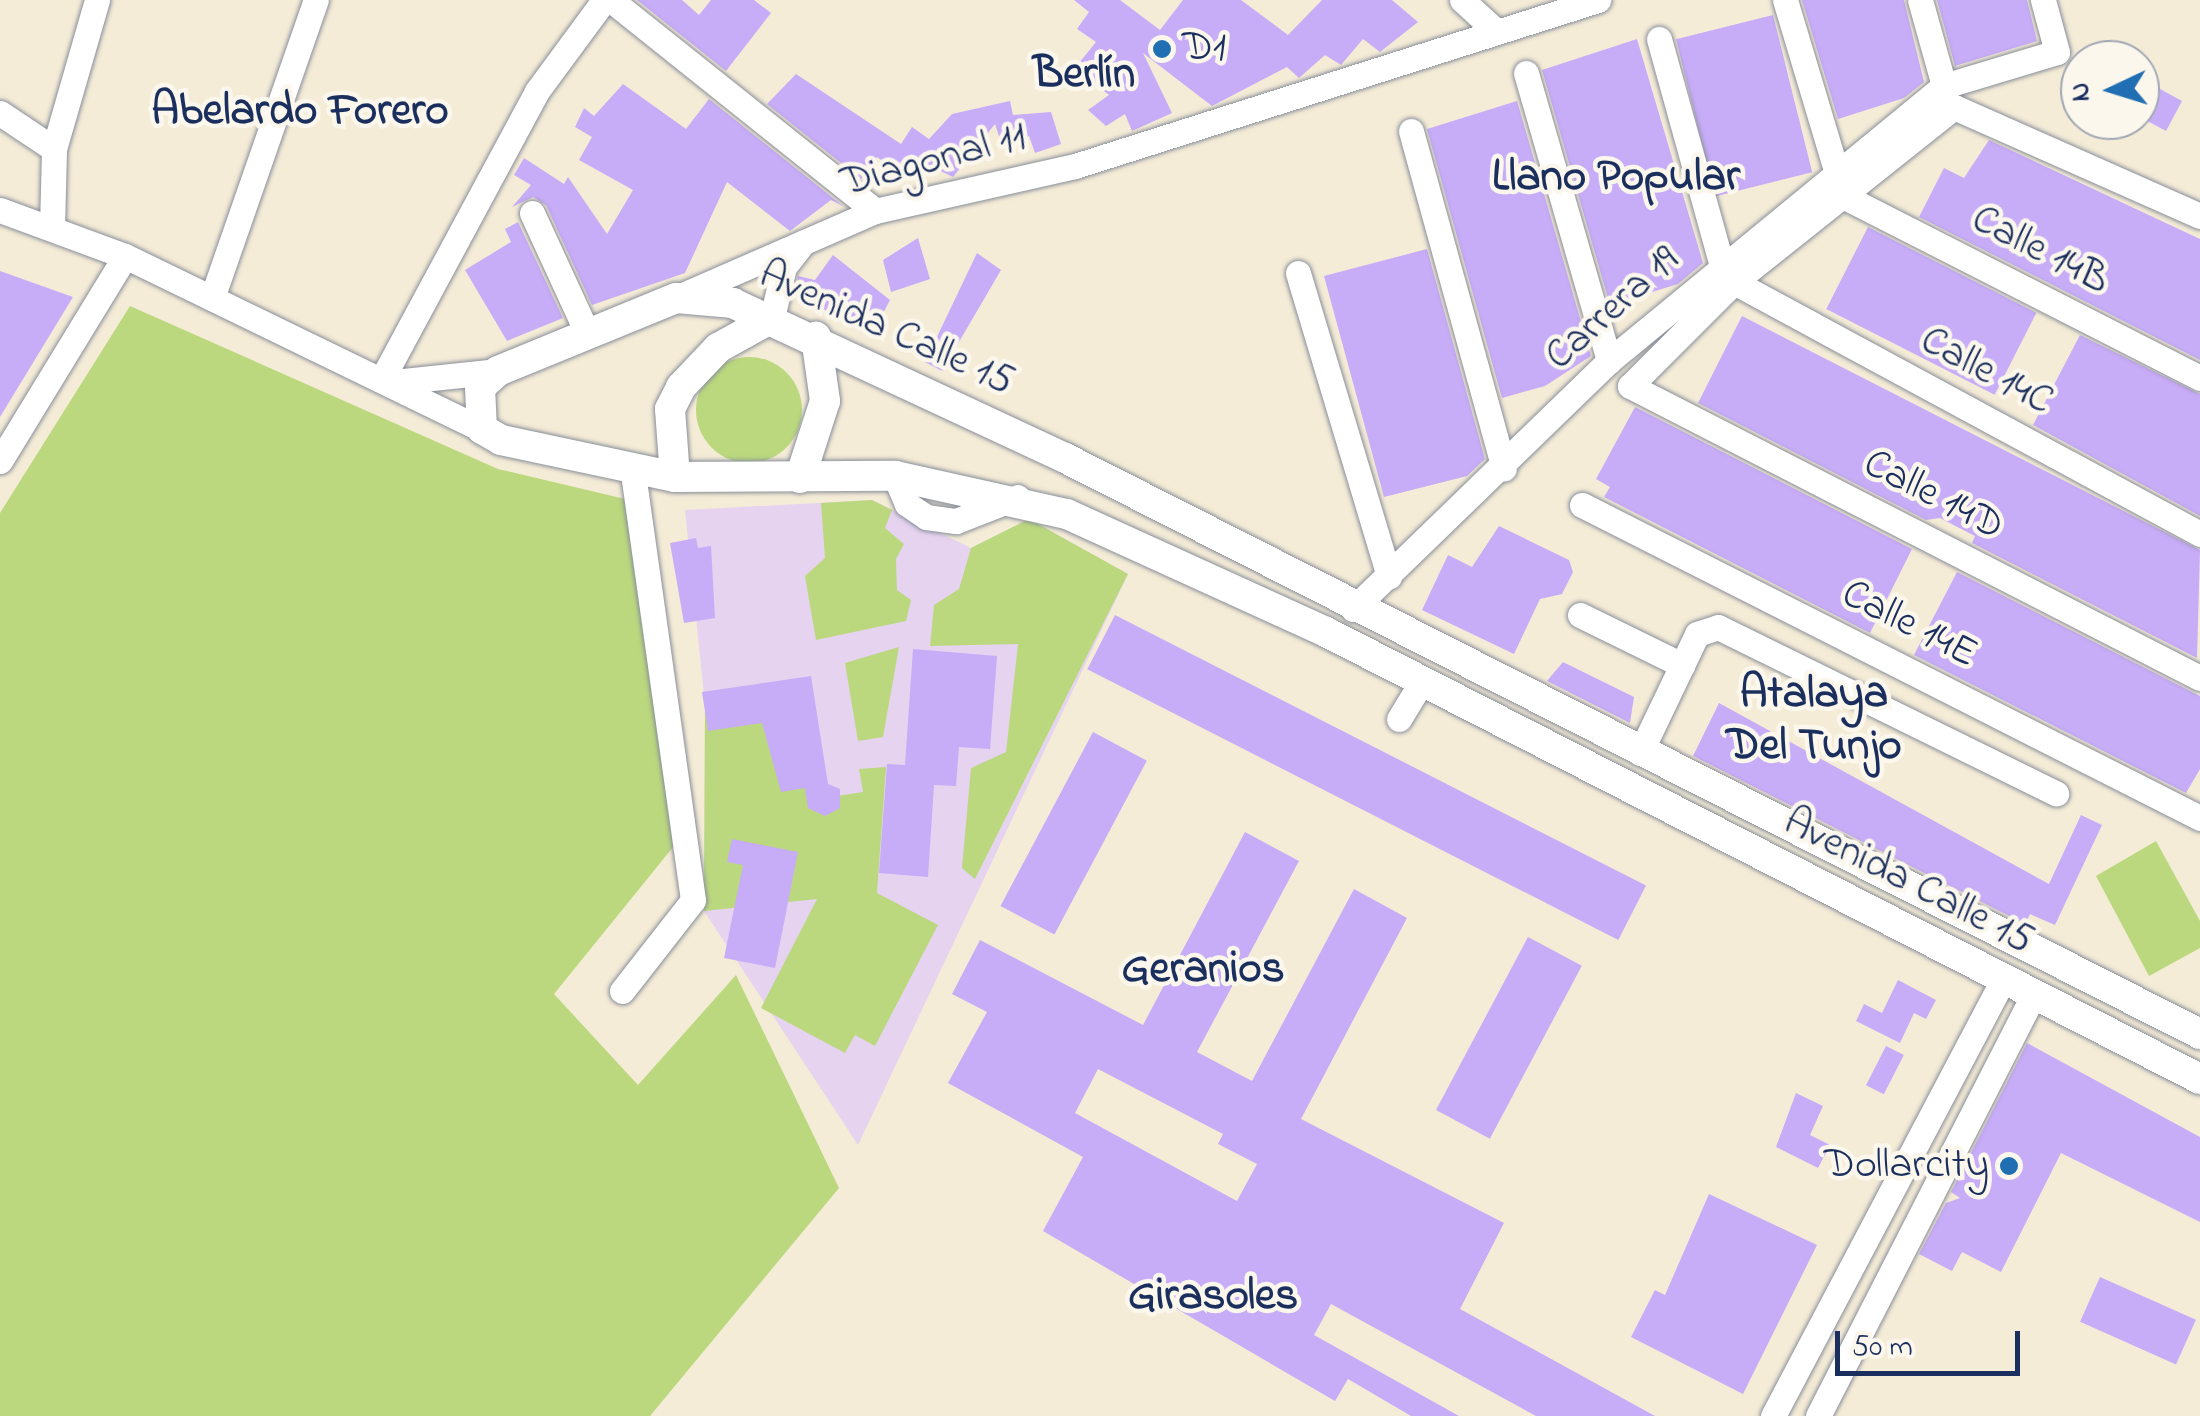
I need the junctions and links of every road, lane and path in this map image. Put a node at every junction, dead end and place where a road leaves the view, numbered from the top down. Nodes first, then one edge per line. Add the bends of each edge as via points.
1 (97, 0) edge
2 (316, 0) edge
3 (607, 0) edge
4 (1462, 0) edge
5 (1598, 0) edge
6 (1785, 0) edge
7 (1920, 0) edge
8 (2043, 0) edge
9 (1497, 32) junction
10 (1659, 39) dead end
11 (1526, 72) dead end
12 (1948, 96) junction
13 (0, 112) edge
14 (1411, 131) dead end
15 (54, 149) junction
16 (1840, 184) junction
17 (0, 210) edge
18 (874, 212) junction
19 (532, 213) dead end
20 (2200, 216) edge
21 (52, 226) junction
22 (806, 240) junction
23 (125, 256) junction
24 (1298, 273) dead end
25 (1728, 274) junction
26 (212, 298) junction
27 (676, 298) junction
28 (772, 318) junction
29 (588, 335) junction
30 (816, 336) junction
31 (1609, 361) junction
32 (498, 371) junction
33 (2200, 378) edge
34 (385, 381) junction
35 (482, 428) junction
36 (0, 461) edge
37 (632, 465) junction
38 (1504, 468) junction
39 (675, 478) junction
40 (800, 478) junction
41 (1582, 505) dead end
42 (2200, 534) edge
43 (1389, 577) junction
44 (1353, 609) junction
45 (1580, 615) dead end
46 (1682, 665) junction
47 (2200, 678) edge
48 (1422, 681) junction
49 (1399, 719) dead end
50 (1640, 753) junction
51 (2056, 793) dead end
52 (2200, 818) edge
53 (2004, 978) junction
54 (622, 991) dead end
55 (2034, 994) junction
56 (2200, 1034) edge
57 (2200, 1079) edge
58 (1773, 1416) edge
59 (1818, 1416) edge

1 - 15 street
2 - 26 street
3 - 18 street
3 - 34 street via 536,91
4 - 9 street
5 - 9 street, Diagonal 11
6 - 16 street
7 - 12 street
8 - 12 street via 2057,52
9 - 18 street, Diagonal 11 via 1075,166
10 - 25 street
11 - 31 street
12 - 16 street
12 - 20 street
13 - 15 street
14 - 38 street
15 - 21 street
16 - 25 street
16 - 33 street, Calle 14B
17 - 21 street
18 - 22 street, Diagonal 11
19 - 29 street
21 - 23 street
22 - 27 street, Diagonal 11
22 - 28 street, Diagonal 11 via 784,267
23 - 26 street
23 - 36 street
24 - 43 street
25 - 31 street, Carrera 19
25 - 42 street, Calle 14C
25 - 47 street, Calle 14D via 1630,386
26 - 34 street
27 - 28 main road, Avenida Calle 15
27 - 29 main road
28 - 30 main road, Avenida Calle 15
28 - 39 main road via 718,348 680,387 670,409
29 - 32 main road
30 - 40 main road via 825,401
30 - 44 main road, Avenida Calle 15
31 - 38 street, Carrera 19
32 - 34 street
32 - 35 main road via 475,404
34 - 35 street
35 - 37 main road, Avenida Calle 15
37 - 39 main road, Avenida Calle 15
37 - 54 street via 694,900
38 - 43 street, Carrera 19
39 - 40 main road, Avenida Calle 15
40 - 48 main road, Avenida Calle 15 via 895,476 1018,498
41 - 52 street, Calle 14E
43 - 44 street, Carrera 19
44 - 50 main road, Avenida Calle 15
45 - 46 street
46 - 50 street
46 - 51 street via 1696,634 1718,627
48 - 49 street
48 - 53 main road, Avenida Calle 15
50 - 56 main road, Avenida Calle 15
53 - 55 main road, Avenida Calle 15
53 - 58 street
55 - 57 main road, Avenida Calle 15
55 - 59 street

